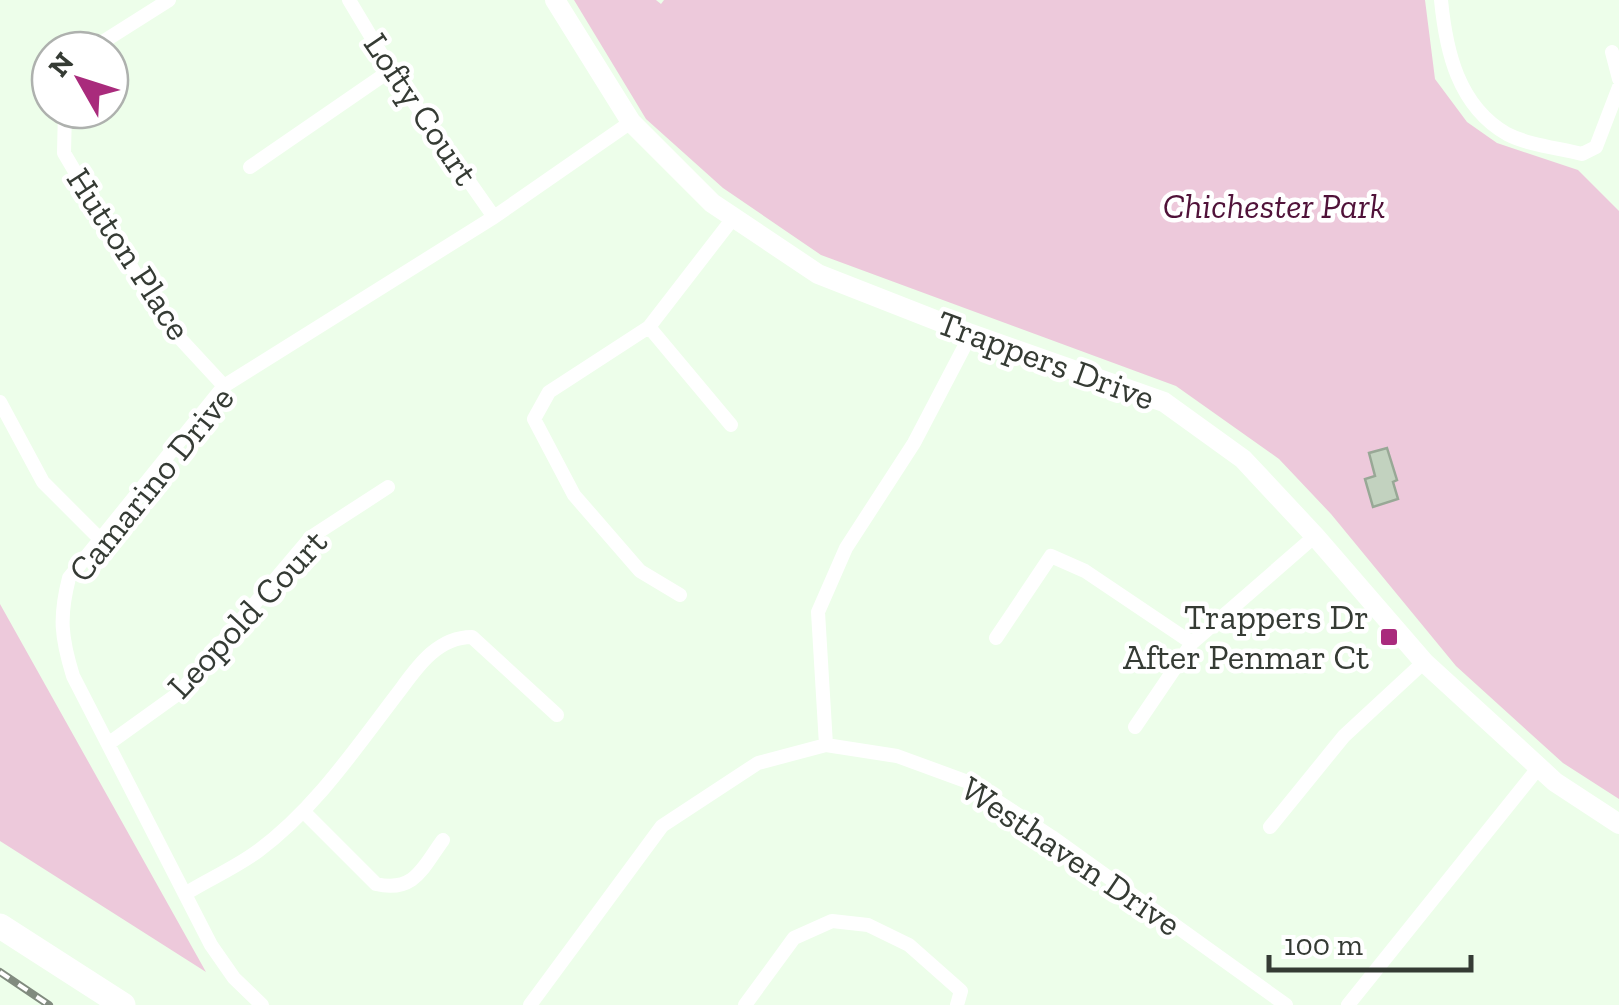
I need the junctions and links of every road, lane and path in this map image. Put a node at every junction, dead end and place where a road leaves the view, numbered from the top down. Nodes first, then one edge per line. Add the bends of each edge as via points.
1 (169, 0) edge
2 (349, 0) edge
3 (555, 0) edge
4 (1441, 0) edge
5 (122, 30) edge
6 (1612, 52) dead end
7 (391, 70) junction
8 (1619, 79) edge
9 (1619, 87) edge
10 (631, 122) junction
11 (65, 130) edge
12 (250, 167) dead end
13 (494, 217) junction
14 (734, 217) junction
15 (649, 328) junction
16 (971, 334) junction
17 (224, 386) junction
18 (0, 402) edge
19 (731, 426) dead end
20 (388, 487) dead end
21 (1315, 536) junction
22 (99, 538) junction
23 (680, 595) dead end
24 (996, 638) dead end
25 (1192, 643) junction
26 (1424, 662) junction
27 (557, 715) dead end
28 (1135, 727) dead end
29 (108, 744) junction
30 (826, 745) junction
31 (1539, 767) junction
32 (303, 811) junction
33 (1619, 824) edge
34 (1270, 826) dead end
35 (443, 840) dead end
36 (185, 894) junction
37 (0, 926) edge
38 (123, 1005) edge
39 (262, 1005) edge
40 (530, 1005) edge
41 (745, 1005) edge
42 (958, 1005) edge
43 (1286, 1005) edge
44 (1348, 1005) edge

1 - 5 street
2 - 7 street, Lofty Court
3 - 10 main road, Trappers Drive
4 - 9 street via 1453,70 1480,112 1508,134 1582,154 1596,147
6 - 8 street
7 - 12 street
7 - 13 street, Lofty Court
10 - 13 street, Camarino Drive
10 - 14 main road, Trappers Drive
11 - 17 street, Hutton Place via 64,153 162,319
13 - 17 street, Camarino Drive
14 - 15 street
14 - 16 main road, Trappers Drive via 818,274
15 - 19 street
15 - 23 street via 549,392 534,419 574,495 640,571
16 - 21 main road, Trappers Drive via 1164,402 1243,459
16 - 30 street via 914,443 846,548 818,612
17 - 22 street, Camarino Drive
18 - 22 street via 43,482
20 - 29 street, Leopold Court via 312,537 179,693
21 - 25 street
21 - 26 main road, Trappers Drive
22 - 29 street, Camarino Drive via 69,578 62,642
24 - 25 street via 1051,556 1085,571
25 - 28 street
26 - 31 main road, Trappers Drive
26 - 34 street via 1344,736
27 - 32 street via 472,636 455,637 423,659
29 - 36 street, Camarino Drive
30 - 40 street, Westhaven Drive via 758,763 662,826
30 - 43 street, Westhaven Drive via 898,756 968,782
31 - 33 main road, Trappers Drive
31 - 44 street
32 - 35 street via 376,884 390,887 405,886
32 - 36 street via 258,850
36 - 39 street, Camarino Drive via 222,962
37 - 38 highway
41 - 42 street via 794,938 832,920 868,924 909,945 960,991

